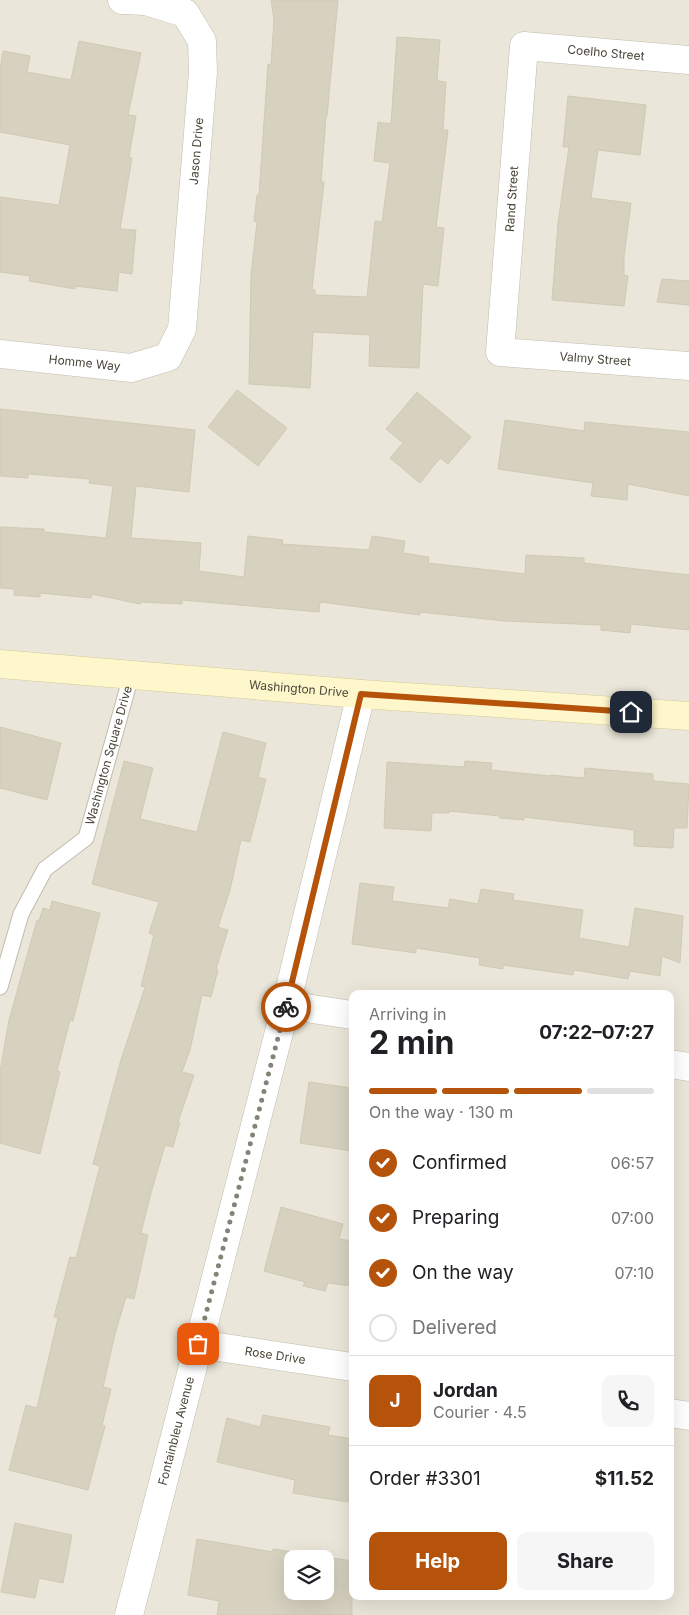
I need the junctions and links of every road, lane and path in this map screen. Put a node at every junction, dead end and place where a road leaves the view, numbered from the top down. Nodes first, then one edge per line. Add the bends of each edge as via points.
1 (122, 0) edge
2 (524, 46) joint
3 (689, 60) edge
4 (500, 352) joint
5 (0, 354) edge
6 (168, 357) joint
7 (689, 366) edge
8 (0, 664) edge
9 (131, 676) junction
10 (361, 694) junction
11 (689, 716) edge
12 (0, 987) edge
13 (286, 1005) junction
14 (349, 1015) edge
15 (674, 1065) edge
16 (689, 1067) edge
17 (198, 1344) junction
18 (349, 1367) edge
19 (674, 1414) edge
20 (689, 1416) edge
21 (129, 1615) edge

1 - 6 street, Jason Drive via 146,1 185,13 202,41 203,72 182,329
2 - 3 street, Coelho Street
2 - 4 street, Rand Street
4 - 7 street, Valmy Street
5 - 6 street, Homme Way via 131,368
8 - 9 street, Washington Drive
9 - 10 street, Washington Drive
9 - 12 lane, Washington Square Drive via 86,838 45,869 21,914
10 - 11 street, Washington Drive
10 - 13 street, Fontainbleu Avenue
13 - 14 street
13 - 17 street, Fontainbleu Avenue
15 - 16 street
17 - 18 street, Rose Drive
17 - 21 street, Fontainbleu Avenue
19 - 20 street

